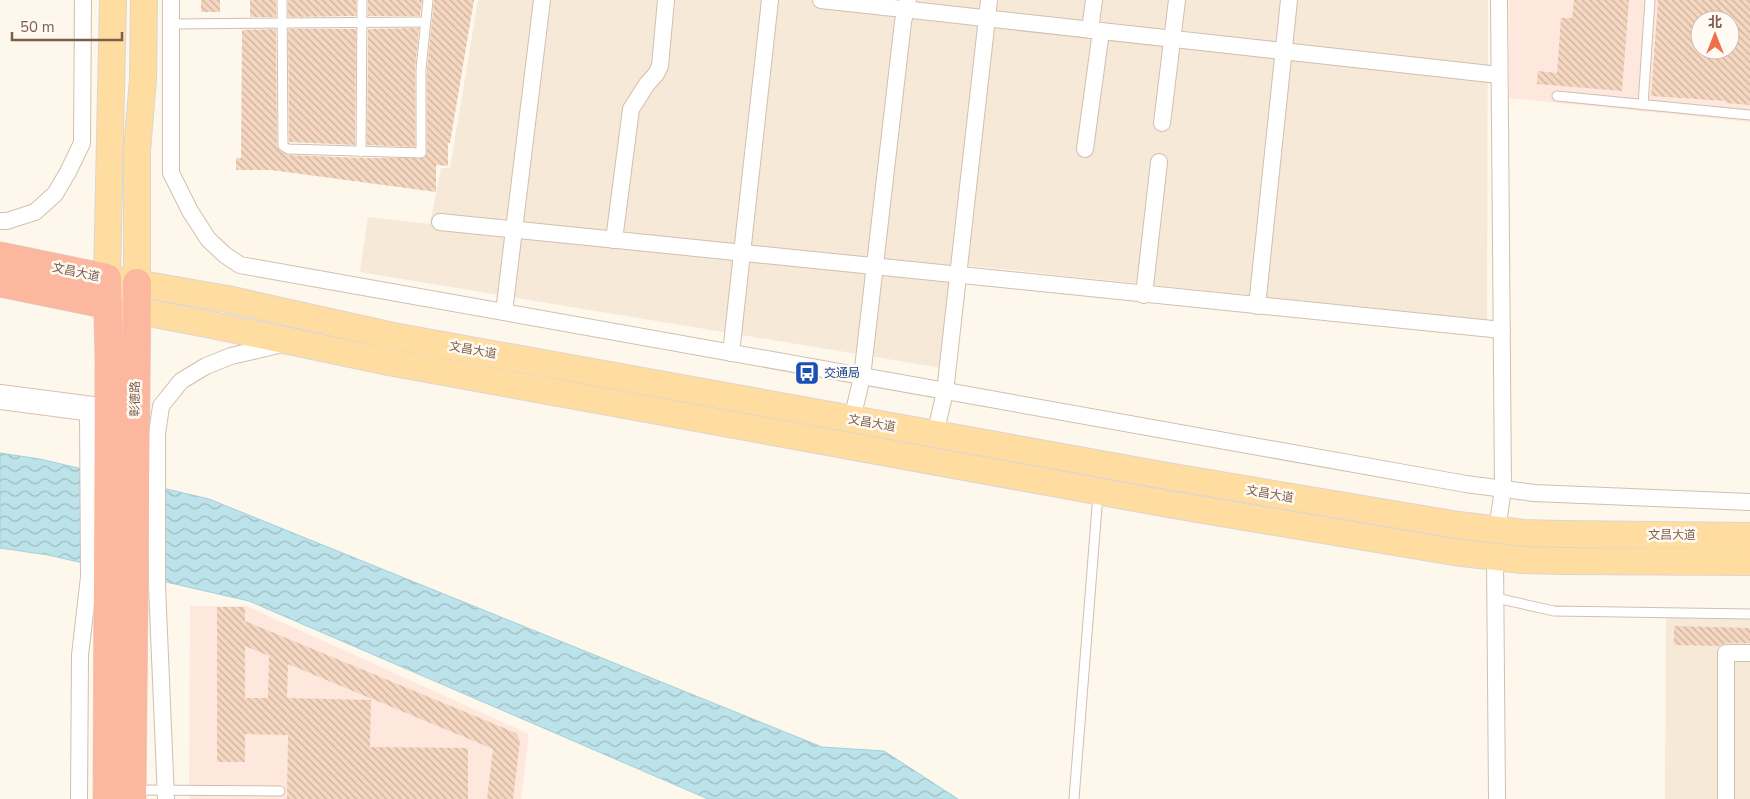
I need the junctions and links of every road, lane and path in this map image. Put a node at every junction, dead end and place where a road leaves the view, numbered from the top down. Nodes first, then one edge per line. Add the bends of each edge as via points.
1 (83, 0) edge
2 (113, 0) edge
3 (144, 0) edge
4 (171, 0) edge
5 (282, 0) edge
6 (362, 0) edge
7 (428, 0) edge
8 (542, 0) edge
9 (666, 0) edge
10 (770, 0) edge
11 (821, 0) edge
12 (989, 0) edge
13 (1094, 0) edge
14 (1177, 0) edge
15 (1289, 0) edge
16 (1499, 0) edge
17 (1650, 0) edge
18 (907, 5) edge
19 (987, 18) junction
20 (425, 22) junction
21 (282, 23) junction
22 (362, 23) junction
23 (171, 24) junction
24 (1096, 30) junction
25 (1173, 39) junction
26 (1284, 51) junction
27 (1500, 75) junction
28 (1557, 96) dead end
29 (1643, 105) junction
30 (1750, 115) edge
31 (1162, 123) dead end
32 (1085, 149) dead end
33 (361, 152) junction
34 (1159, 162) dead end
35 (0, 221) edge
36 (440, 222) dead end
37 (514, 230) junction
38 (614, 240) junction
39 (742, 254) junction
40 (0, 256) edge
41 (875, 267) junction
42 (958, 276) junction
43 (107, 278) junction
44 (0, 283) edge
45 (137, 283) junction
46 (1144, 295) junction
47 (108, 305) junction
48 (1257, 306) junction
49 (136, 311) junction
50 (504, 312) junction
51 (1502, 330) junction
52 (291, 342) junction
53 (731, 353) junction
54 (862, 377) junction
55 (945, 392) junction
56 (0, 397) edge
57 (98, 410) junction
58 (852, 419) junction
59 (935, 434) junction
60 (122, 440) junction
61 (1503, 489) junction
62 (1098, 491) junction
63 (1750, 502) edge
64 (1497, 530) junction
65 (1750, 536) edge
66 (1495, 557) junction
67 (1750, 562) edge
68 (122, 582) junction
69 (1496, 598) junction
70 (1750, 614) edge
71 (1750, 653) edge
72 (280, 791) dead end
73 (132, 794) edge
74 (166, 795) edge
75 (79, 799) edge
76 (107, 799) edge
77 (1074, 799) edge
78 (1498, 799) edge
79 (1726, 799) edge

1 - 35 street via 82,143 55,194 35,212
2 - 43 main road, 彰德路
3 - 45 main road, 彰德路
4 - 23 street
5 - 21 lane
6 - 22 lane
7 - 20 lane
8 - 37 street
9 - 38 street via 660,66 630,109
10 - 39 street
11 - 18 street
12 - 19 street
13 - 24 street
14 - 25 street
15 - 26 street
16 - 27 street
17 - 29 lane
18 - 19 street
18 - 41 street
19 - 24 street
19 - 42 street
20 - 22 lane
20 - 33 lane via 421,70 421,153
21 - 22 lane
21 - 23 lane
21 - 33 lane via 283,146 288,149
22 - 33 lane
23 - 50 street via 171,173 194,218 208,239 225,255 240,265
24 - 25 street
24 - 32 street
25 - 26 street
25 - 31 street
26 - 27 street
26 - 48 street
27 - 51 street
28 - 29 lane
29 - 30 lane
34 - 46 street
36 - 37 street
37 - 38 street
37 - 50 street
38 - 39 street
39 - 41 street
39 - 53 street
40 - 43 highway, 文昌大道
41 - 42 street
41 - 54 street
42 - 46 street
42 - 55 street
43 - 45 main road, 文昌大道
43 - 47 highway, 彰德路
44 - 47 highway
45 - 49 highway, 彰德路
45 - 58 main road, 文昌大道 via 227,299 393,336
46 - 48 street
47 - 49 main road
47 - 57 highway, 彰德路 via 109,360
48 - 51 street
49 - 52 main road
49 - 60 highway, 彰德路
50 - 53 street
51 - 61 street
52 - 60 street via 231,356 206,366 181,381 161,406
52 - 62 main road
53 - 54 street
54 - 55 street
54 - 58 street
55 - 59 street
55 - 61 street
56 - 57 street
57 - 60 highway, 彰德路
58 - 59 main road, 文昌大道
59 - 64 main road, 文昌大道
60 - 68 highway, 彰德路
60 - 68 street
61 - 63 street
61 - 64 street
62 - 66 main road
62 - 77 lane
64 - 65 main road, 文昌大道
66 - 67 main road via 1560,561
66 - 69 street
68 - 73 highway, 彰德路
68 - 74 street
68 - 75 street via 80,655
68 - 76 highway, 彰德路
69 - 70 lane via 1554,611
69 - 78 street
71 - 79 street via 1726,653
72 - 74 lane
73 - 74 lane

